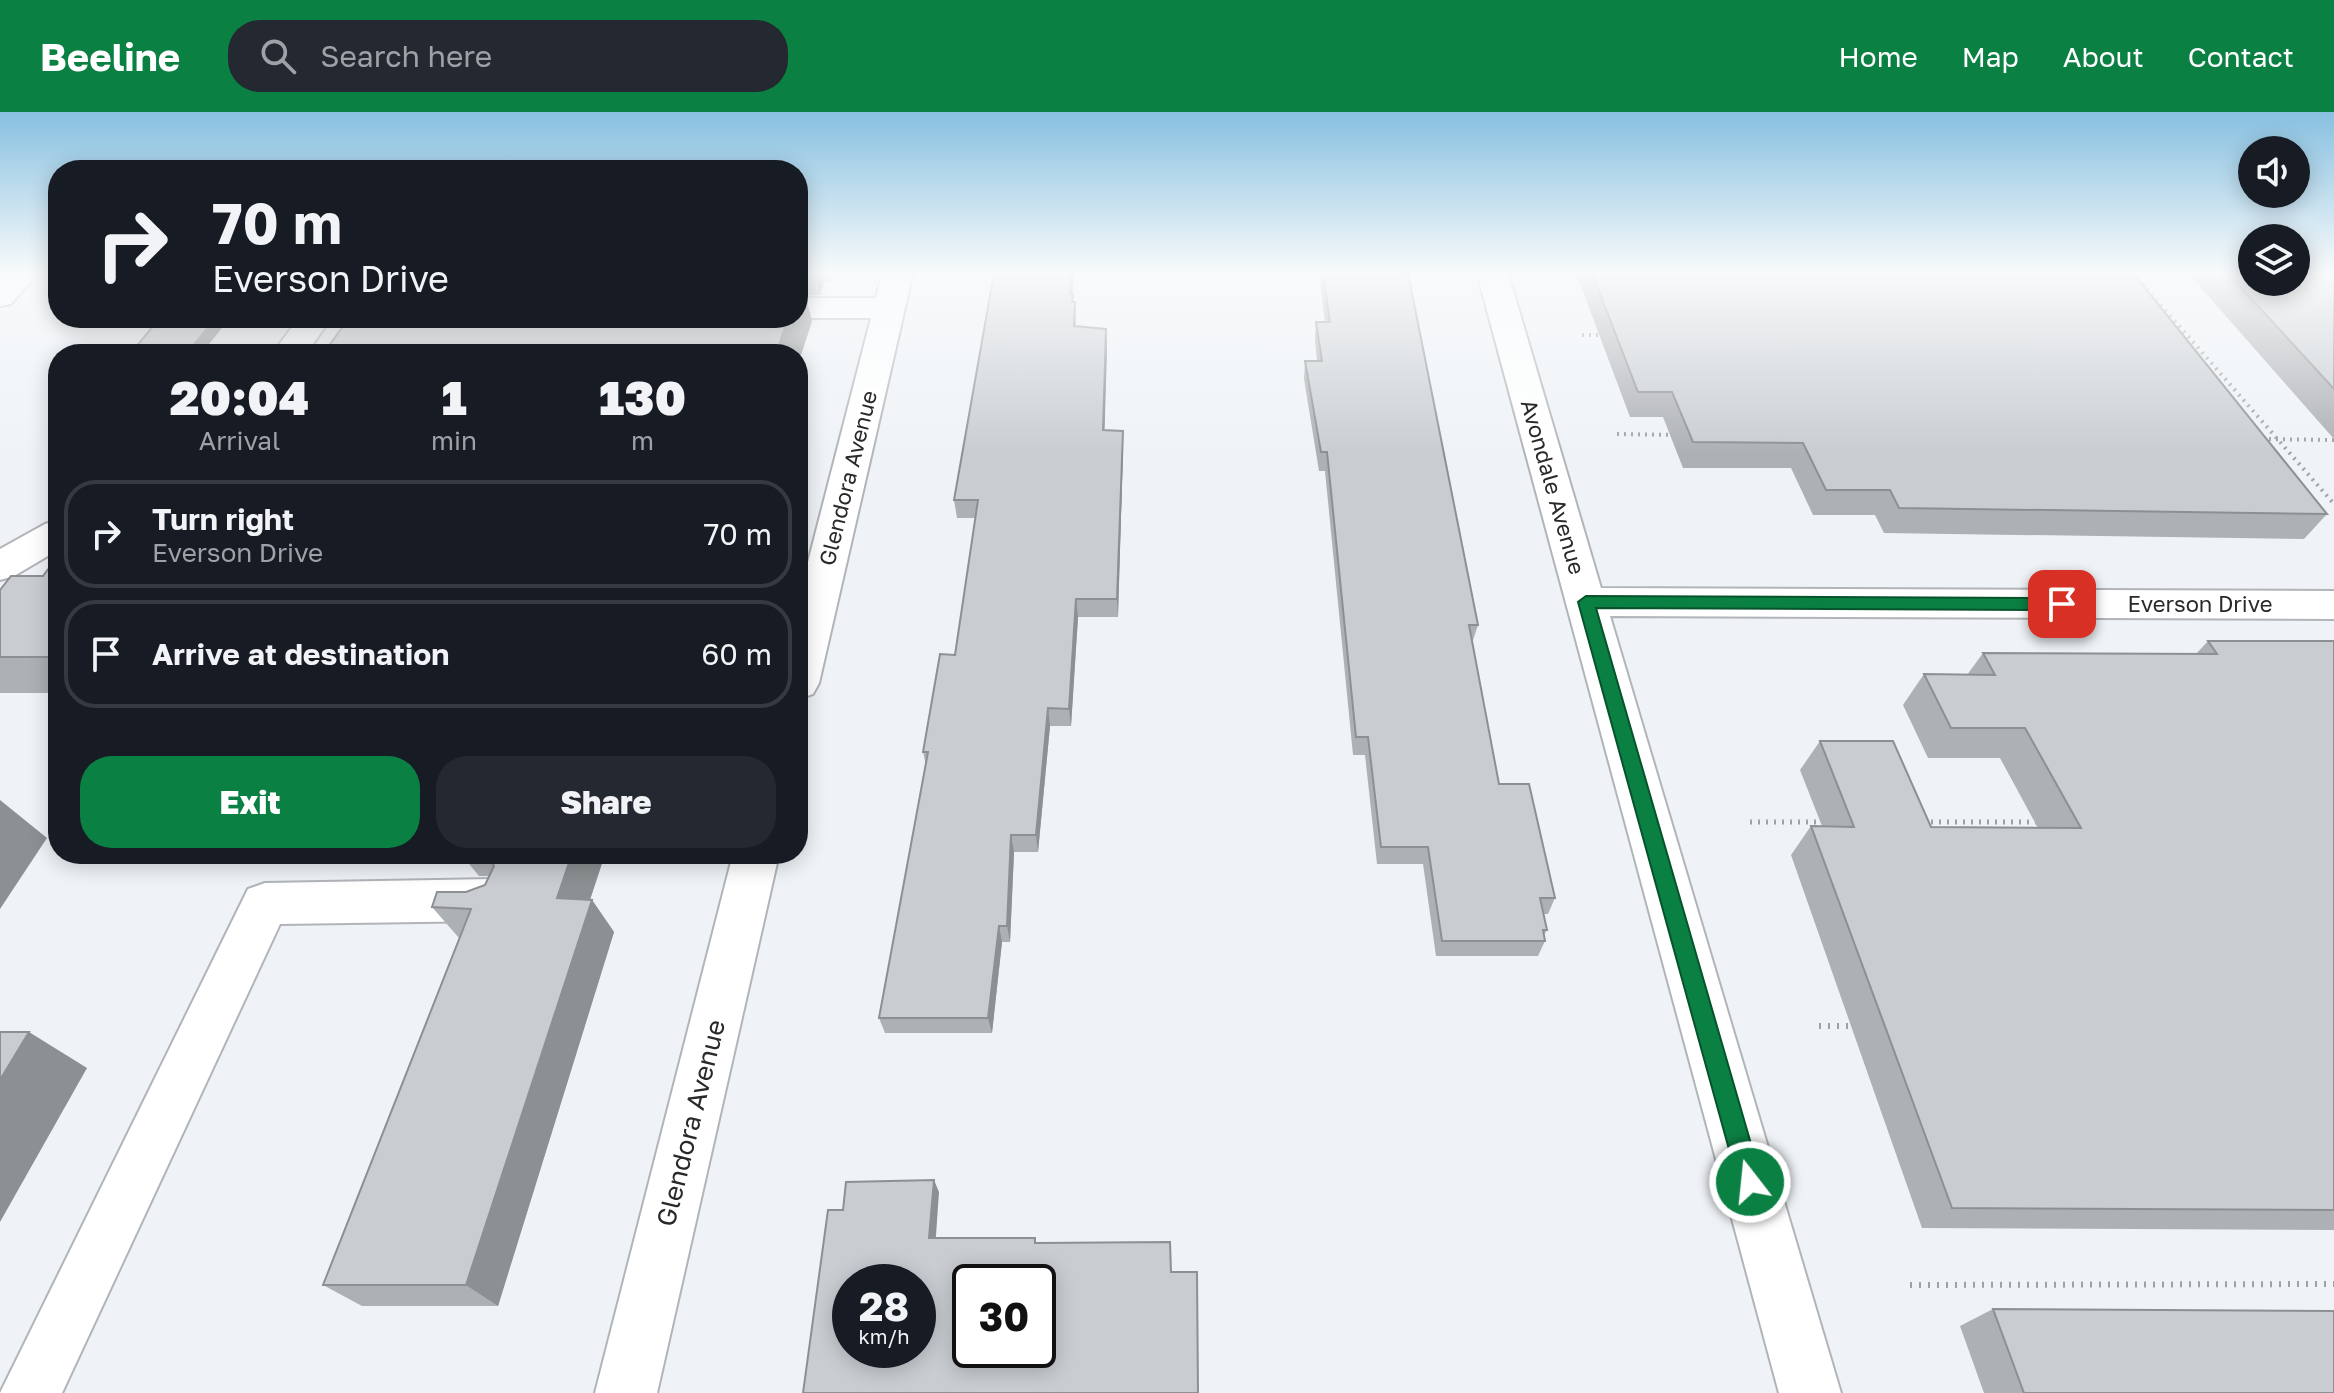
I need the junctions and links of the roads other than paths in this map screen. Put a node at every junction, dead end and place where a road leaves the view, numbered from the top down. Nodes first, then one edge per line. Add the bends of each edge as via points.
1 (883, 333) edge
2 (1509, 333) edge
3 (48, 539) edge
4 (0, 566) edge
5 (1586, 602) junction
6 (2334, 605) edge
7 (808, 642) edge
8 (754, 864) edge
9 (493, 900) edge
10 (30, 1393) edge
11 (626, 1393) edge
12 (1810, 1393) edge

1 - 7 street, Glendora Avenue
2 - 5 street, Avondale Avenue
3 - 4 street
5 - 6 street, Everson Drive
5 - 12 street, Avondale Avenue
8 - 11 street, Glendora Avenue
9 - 10 street via 265,904

